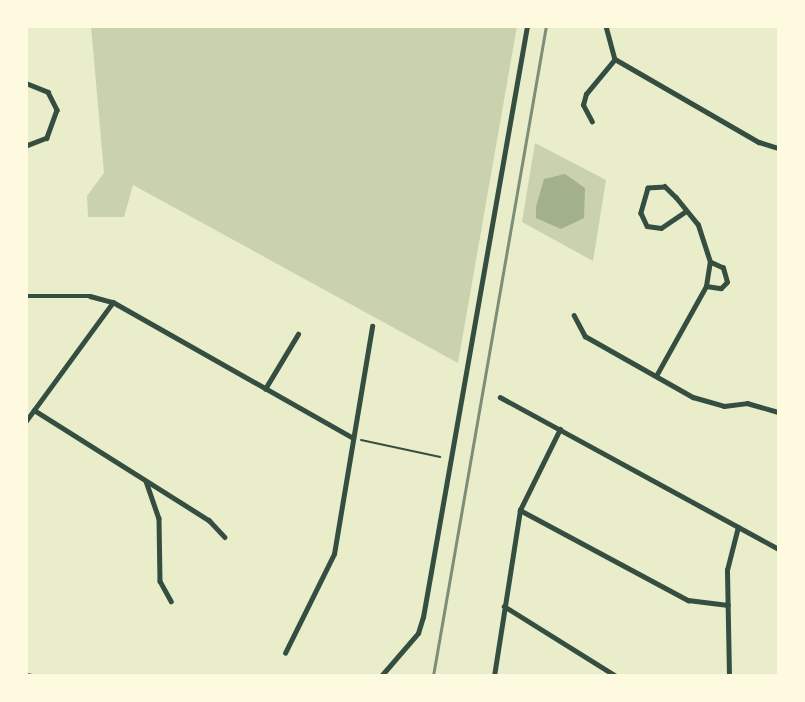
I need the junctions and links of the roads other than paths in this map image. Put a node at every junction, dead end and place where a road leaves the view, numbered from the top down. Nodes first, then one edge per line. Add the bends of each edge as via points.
1 (527, 26) edge
2 (606, 26) edge
3 (615, 59) junction
4 (26, 83) edge
5 (592, 122) dead end
6 (26, 146) edge
7 (779, 148) edge
8 (686, 211) junction
9 (710, 262) junction
10 (706, 286) junction
11 (26, 296) edge
12 (113, 302) junction
13 (574, 315) dead end
14 (372, 326) dead end
15 (298, 334) dead end
16 (656, 376) junction
17 (265, 390) junction
18 (500, 397) dead end
19 (34, 411) junction
20 (779, 412) edge
21 (26, 421) edge
22 (560, 429) junction
23 (353, 438) junction
24 (146, 480) junction
25 (520, 510) junction
26 (738, 527) junction
27 (225, 537) dead end
28 (779, 549) edge
29 (171, 601) dead end
30 (728, 605) junction
31 (504, 606) junction
32 (285, 653) dead end
33 (26, 675) edge
34 (32, 676) edge
35 (381, 676) edge
36 (494, 676) edge
37 (616, 676) edge
38 (729, 676) edge

1 - 35 street via 424,617 418,633
2 - 3 street
3 - 5 street via 586,94 583,105
3 - 7 street via 759,142
4 - 6 street via 48,92 57,110 47,138
8 - 8 street via 665,187 648,188 641,213 647,226 661,228
8 - 9 street via 702,235
9 - 10 street
9 - 10 street via 723,268 727,282 721,288
10 - 16 street
11 - 12 street via 90,296
12 - 17 street
12 - 19 street
13 - 16 street via 585,336
14 - 23 street
15 - 17 street
16 - 20 street via 709,404 747,402
17 - 23 street
18 - 22 street
19 - 21 street
19 - 24 street
22 - 25 street
22 - 26 street
23 - 32 street via 329,569
24 - 27 street via 209,520
24 - 29 street via 159,518 159,581
25 - 30 street via 688,600
25 - 31 street
26 - 28 street
26 - 30 street via 727,570
30 - 38 street
31 - 36 street
31 - 37 street
33 - 34 street

